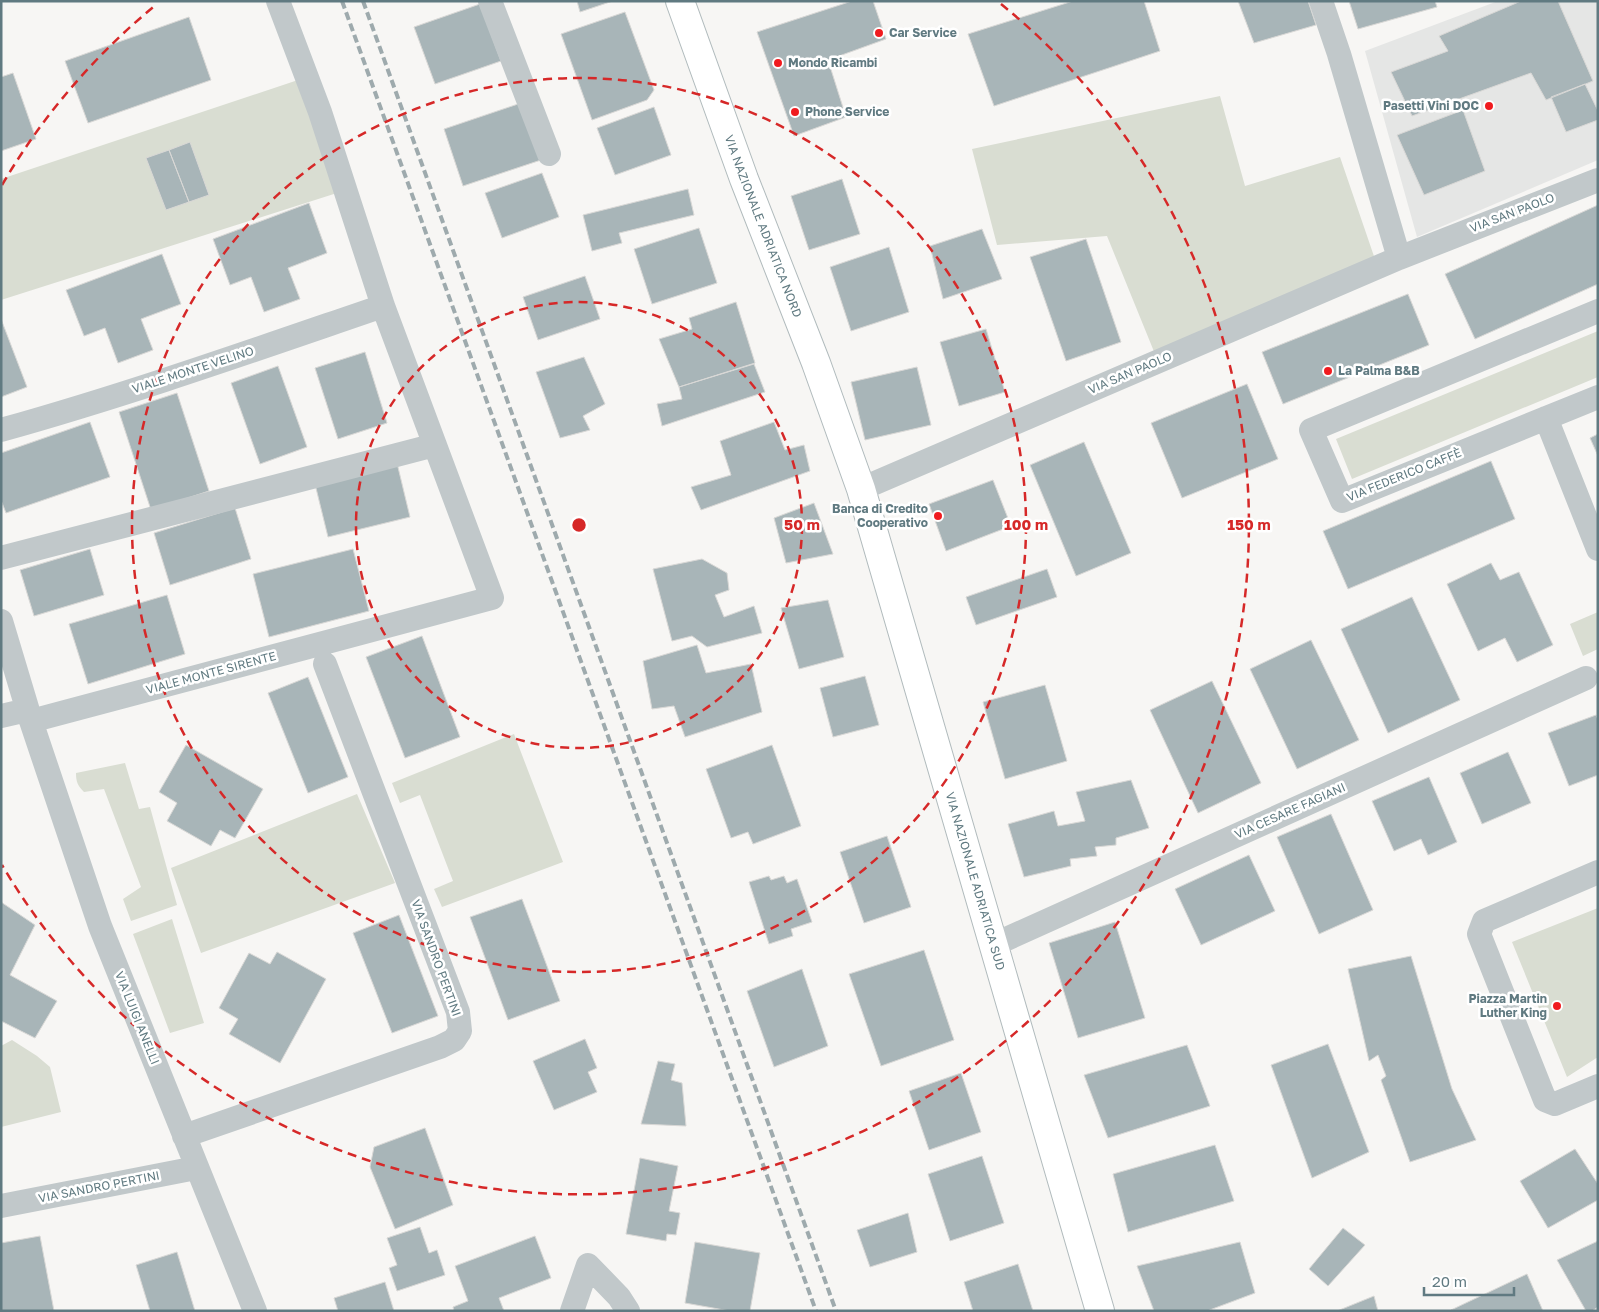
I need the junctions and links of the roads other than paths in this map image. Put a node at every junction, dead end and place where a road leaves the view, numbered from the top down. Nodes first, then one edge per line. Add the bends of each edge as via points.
1 (278, 1) edge
2 (490, 1) edge
3 (680, 1) edge
4 (1321, 1) edge
5 (550, 154) dead end
6 (1598, 180) edge
7 (1399, 258) junction
8 (383, 306) junction
9 (1598, 311) edge
10 (1598, 397) edge
11 (1546, 418) junction
12 (1, 430) edge
13 (435, 445) junction
14 (849, 451) joint
15 (861, 489) junction
16 (1598, 549) edge
17 (1, 558) edge
18 (1, 621) edge
19 (325, 664) dead end
20 (1586, 678) dead end
21 (29, 715) junction
22 (1, 716) edge
23 (1598, 872) edge
24 (993, 946) junction
25 (1598, 1086) edge
26 (184, 1136) junction
27 (196, 1168) junction
28 (1, 1206) edge
29 (255, 1311) edge
30 (572, 1311) edge
31 (628, 1311) edge
32 (1100, 1311) edge

1 - 8 street via 320,112
2 - 5 street
3 - 14 main road, VIA NAZIONALE ADRIATICA NORD via 744,179
4 - 7 street
6 - 7 street, VIA SAN PAOLO
7 - 15 street, VIA SAN PAOLO
8 - 12 street, VIALE MONTE VELINO
8 - 13 street
9 - 11 street, VIA FEDERICO CAFFÈ via 1311,430 1342,500
10 - 11 street, VIA FEDERICO CAFFÈ
11 - 16 street
13 - 17 street
13 - 21 street, VIALE MONTE SIRENTE via 492,598
14 - 15 main road, VIA NAZIONALE ADRIATICA SUD
15 - 24 main road, VIA NAZIONALE ADRIATICA SUD
18 - 21 street
19 - 26 street, VIA SANDRO PERTINI via 458,1012 460,1031 454,1040 440,1047
20 - 24 street, VIA CESARE FAGIANI
21 - 22 street, VIALE MONTE SIRENTE
21 - 26 street, VIA LUIGI ANELLI via 100,926
23 - 25 street via 1484,921 1479,934 1545,1100 1555,1104
24 - 32 main road, VIA NAZIONALE ADRIATICA SUD
26 - 27 street, VIA LUIGI ANELLI
27 - 28 street, VIA SANDRO PERTINI
27 - 29 street, VIA LUIGI ANELLI
30 - 31 street via 588,1266 619,1297

